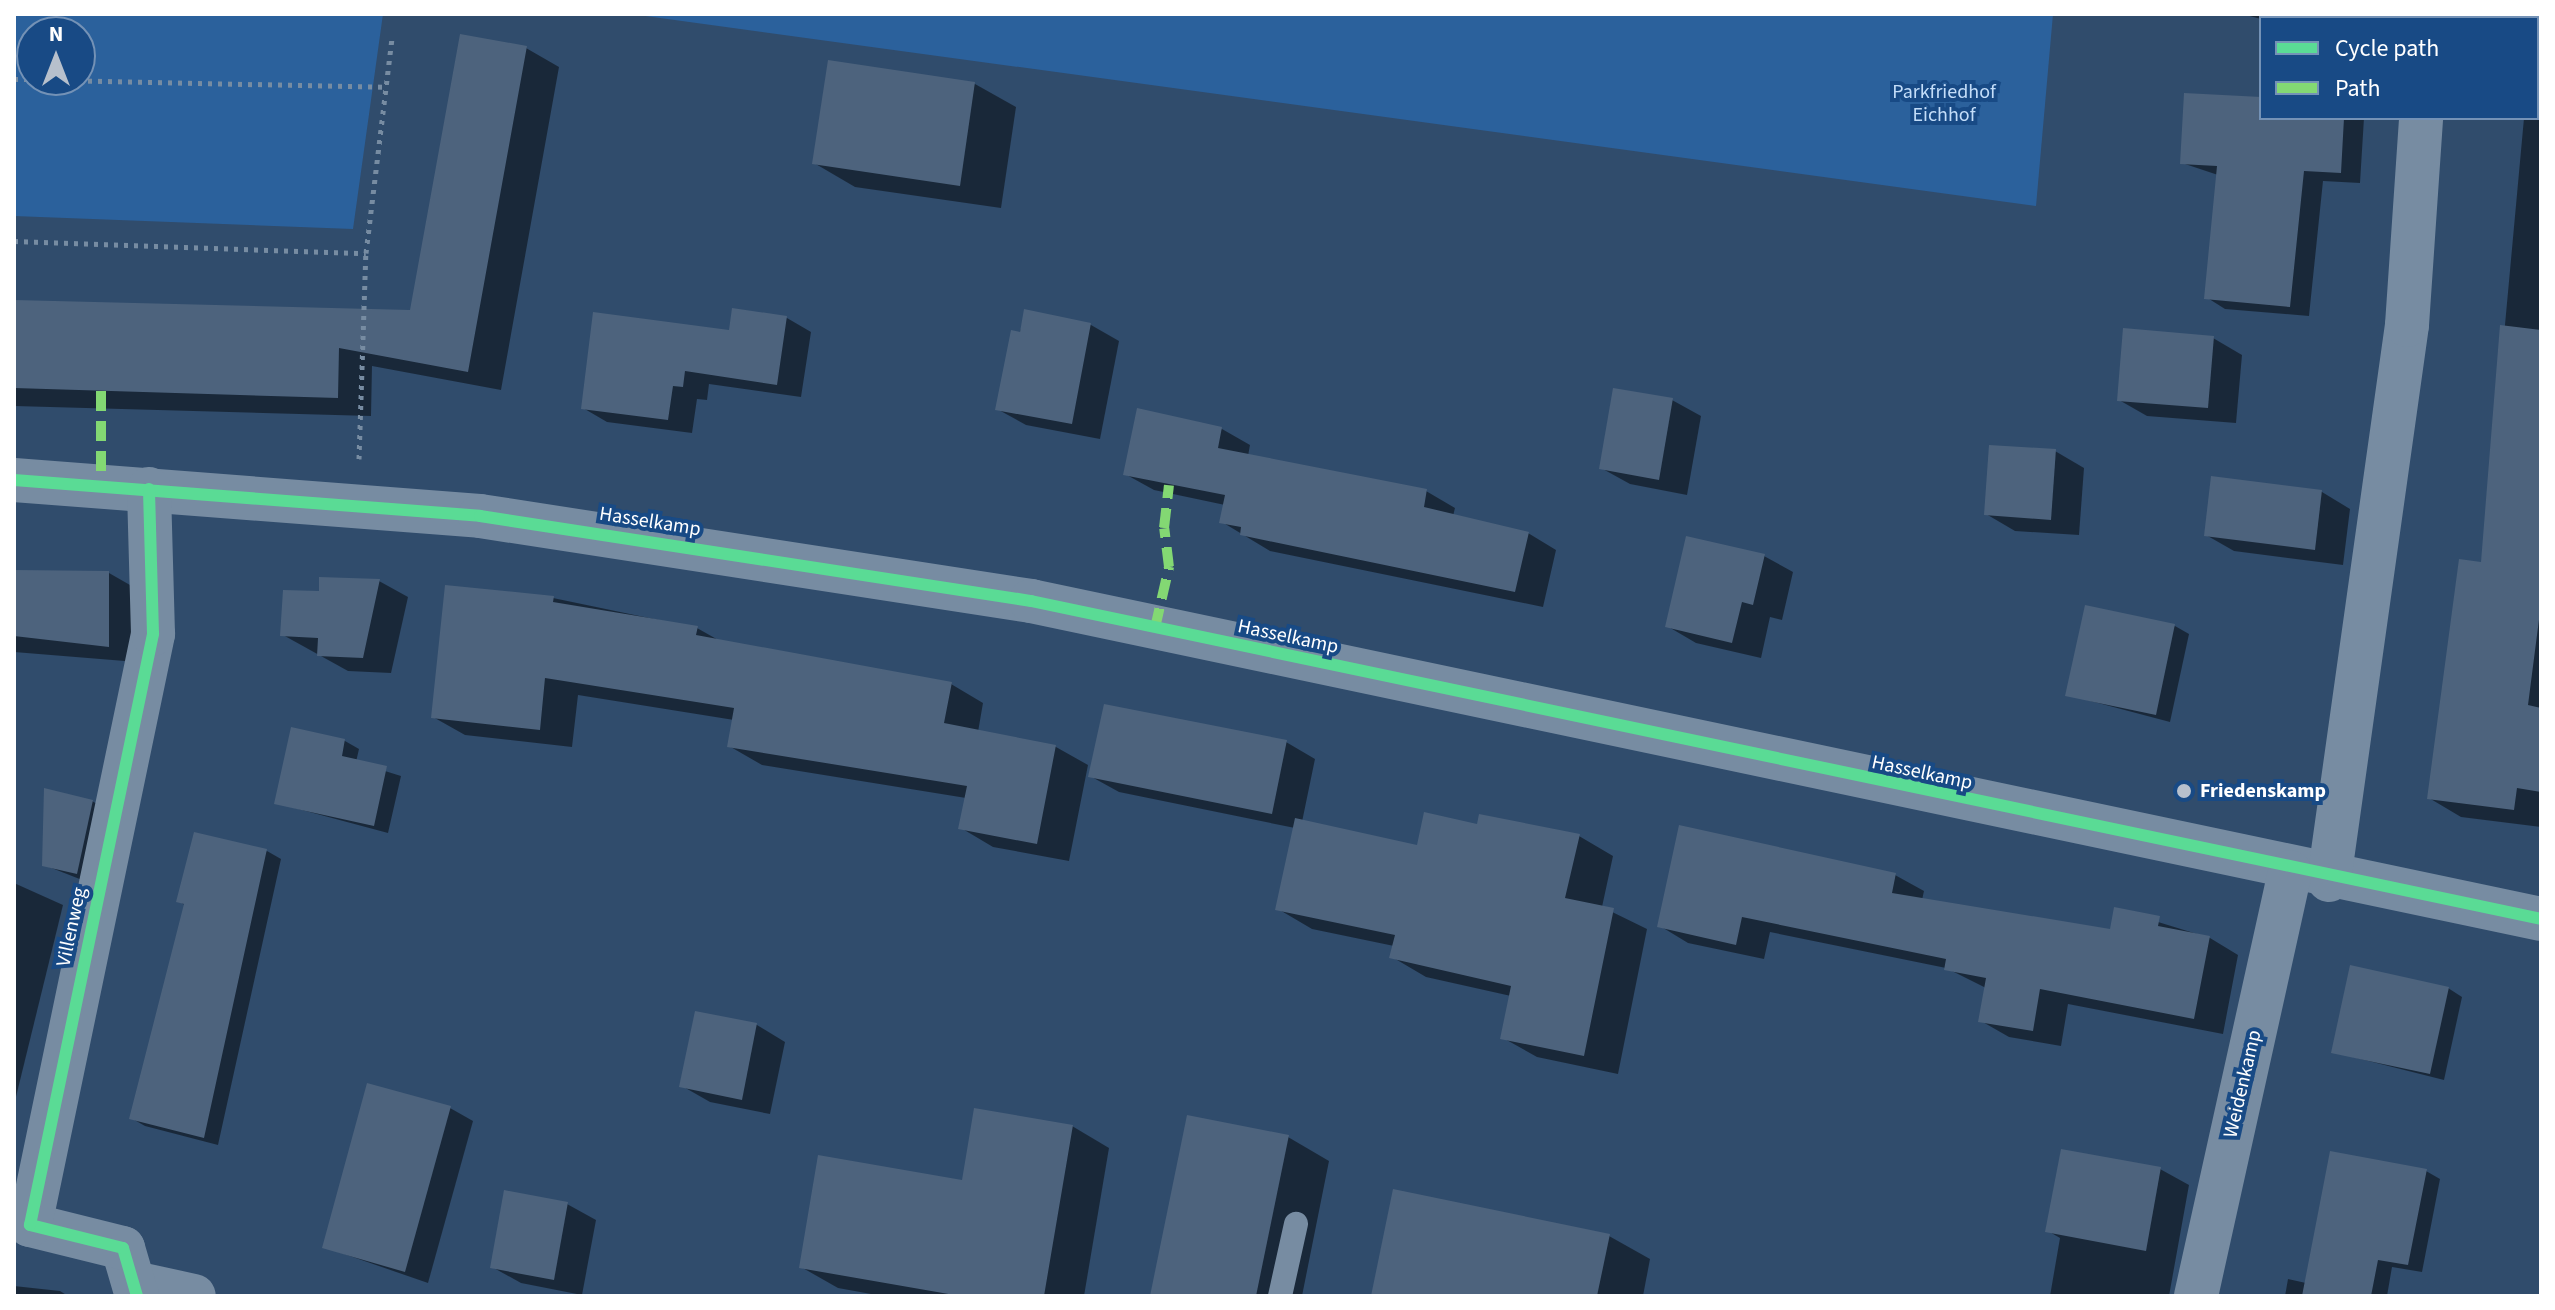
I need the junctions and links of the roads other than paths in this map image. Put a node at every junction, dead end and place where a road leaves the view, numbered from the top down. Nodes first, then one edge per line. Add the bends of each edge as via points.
1 (2421, 120) edge
2 (14, 480) edge
3 (149, 489) junction
4 (2310, 876) junction
5 (2541, 919) edge
6 (1296, 1224) dead end
7 (22, 1227) edge
8 (138, 1290) edge
9 (194, 1296) edge
10 (1280, 1296) edge
11 (2196, 1296) edge

1 - 4 street via 2407,325
2 - 3 street, Hasselkamp
3 - 4 street, Hasselkamp via 358,504 1031,601
3 - 7 street, Villenweg via 153,634
4 - 5 street, Hasselkamp
4 - 11 street, Weidenkamp
6 - 10 lane
7 - 8 street, Villenweg via 123,1248
8 - 9 street

